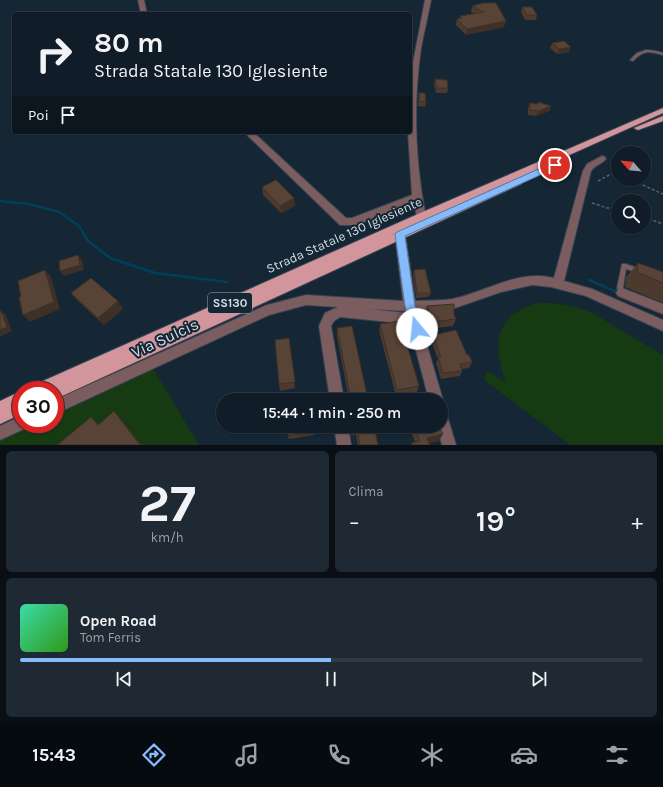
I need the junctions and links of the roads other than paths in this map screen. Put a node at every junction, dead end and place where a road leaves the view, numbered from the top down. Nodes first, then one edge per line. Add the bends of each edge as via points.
1 (141, 0) edge
2 (428, 0) edge
3 (144, 12) edge
4 (663, 54) edge
5 (632, 60) dead end
6 (663, 110) edge
7 (663, 118) edge
8 (250, 134) edge
9 (602, 159) dead end
10 (416, 197) junction
11 (421, 217) junction
12 (400, 234) junction
13 (644, 274) edge
14 (558, 284) junction
15 (622, 293) joint
16 (410, 306) junction
17 (663, 310) edge
18 (414, 319) junction
19 (663, 326) edge
20 (59, 381) edge
21 (64, 388) edge
22 (336, 393) edge
23 (434, 393) edge
24 (12, 402) edge
25 (64, 403) edge
26 (0, 408) edge
27 (12, 411) edge
28 (0, 417) edge
29 (12, 427) edge
30 (0, 432) edge
31 (342, 433) edge
32 (446, 433) edge
33 (344, 445) edge
34 (449, 445) edge

1 - 3 street
2 - 10 street via 418,48 414,86
4 - 5 lane via 657,51 644,51
6 - 11 main road, Strada Statale 130 Iglesiente / SS130
7 - 12 main road, Strada Statale 130 Iglesiente / SS130
8 - 10 street via 344,222 353,222
9 - 14 street via 590,166 587,171
10 - 11 street
11 - 20 main road, Strada Statale 130 Iglesiente / SS130
12 - 16 street
12 - 21 main road, Strada Statale 130 Iglesiente / SS130
13 - 15 lane via 624,266 620,288
14 - 16 street, Via Sulcis via 532,280 501,287 452,304
14 - 19 street, Via Sulcis via 588,292
15 - 17 street
16 - 18 street
16 - 25 street, Via Sulcis via 306,300 267,310
18 - 22 street via 344,311 330,316 326,326
18 - 23 street
24 - 26 main road
27 - 28 main road
29 - 30 street
31 - 33 street
32 - 34 street

